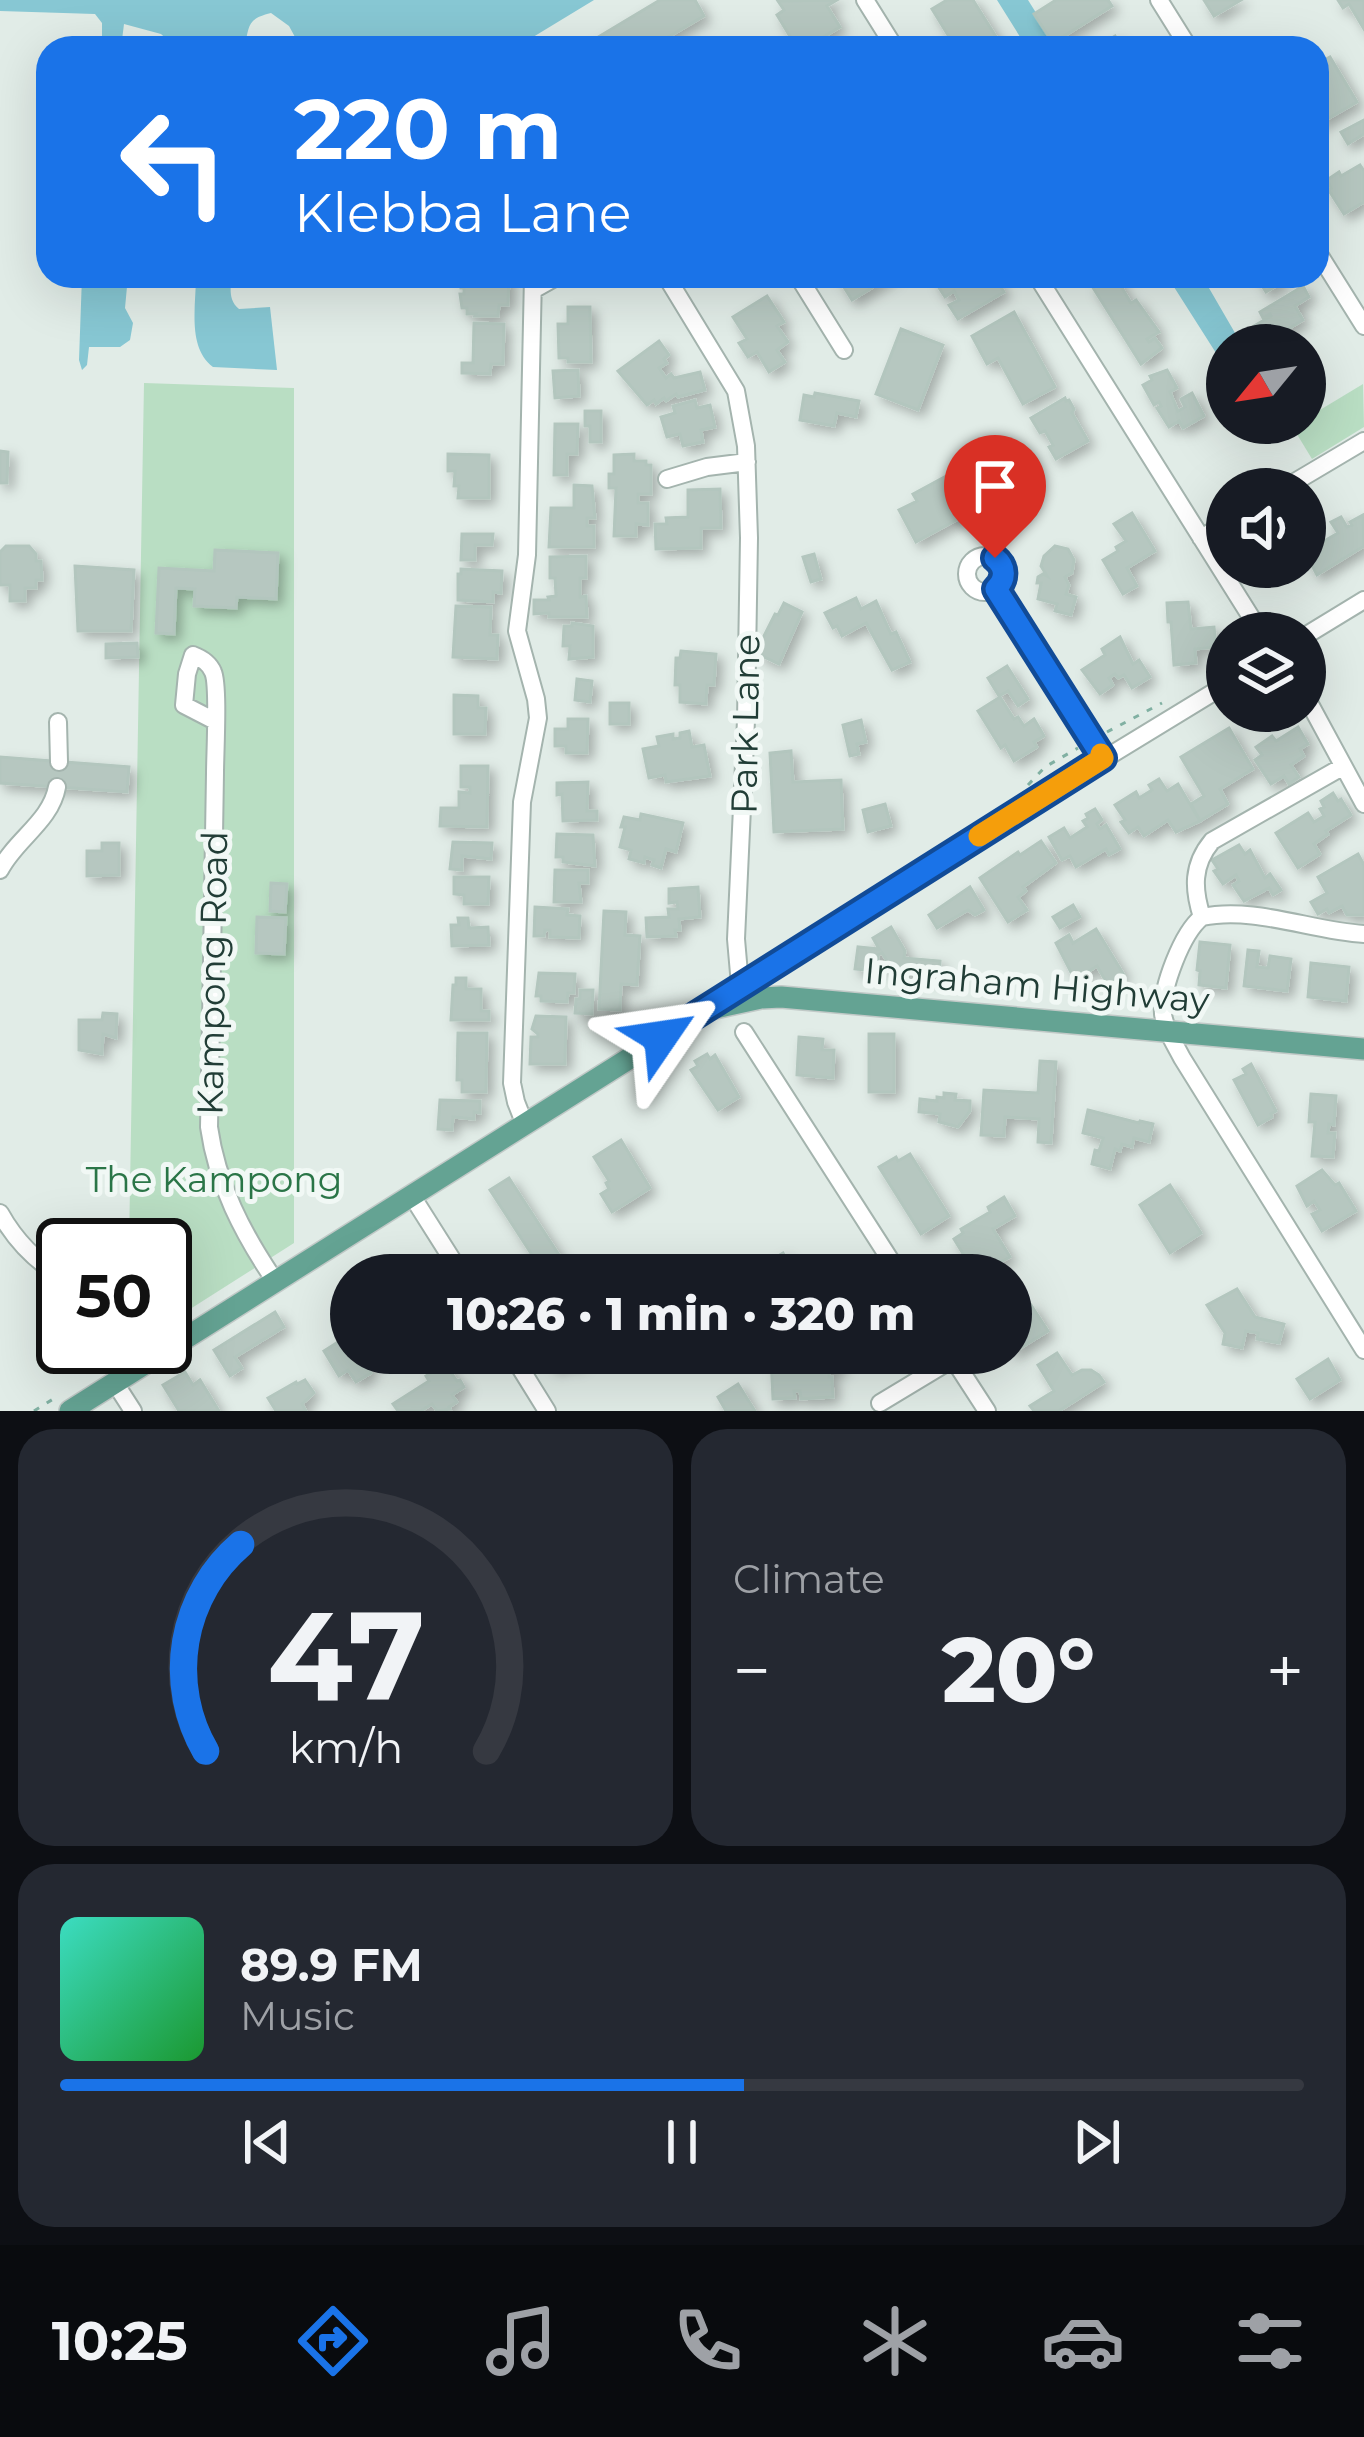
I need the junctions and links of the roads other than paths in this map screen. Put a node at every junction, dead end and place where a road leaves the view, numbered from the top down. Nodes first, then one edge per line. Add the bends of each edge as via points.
1 (865, 0) edge
2 (1159, 0) edge
3 (888, 36) edge
4 (1182, 36) edge
5 (1329, 270) edge
6 (533, 288) edge
7 (673, 288) edge
8 (805, 288) edge
9 (1045, 288) edge
10 (1364, 326) edge
11 (844, 350) dead end
12 (1364, 441) edge
13 (747, 462) junction
14 (1318, 468) edge
15 (668, 479) dead end
16 (1206, 535) edge
17 (1201, 538) junction
18 (996, 589) dead end
19 (1364, 600) edge
20 (1248, 612) edge
21 (1326, 623) edge
22 (1206, 697) edge
23 (215, 721) dead end
24 (58, 722) dead end
25 (1324, 732) edge
26 (1103, 758) junction
27 (59, 762) dead end
28 (1342, 767) junction
29 (58, 787) dead end
30 (1364, 804) edge
31 (0, 870) edge
32 (1202, 917) junction
33 (1364, 934) edge
34 (740, 986) junction
35 (706, 1010) junction
36 (1167, 1029) junction
37 (744, 1032) dead end
38 (1364, 1049) edge
39 (525, 1125) junction
40 (412, 1196) junction
41 (0, 1213) edge
42 (449, 1254) edge
43 (887, 1254) edge
44 (36, 1258) edge
45 (275, 1282) junction
46 (1364, 1350) edge
47 (117, 1374) edge
48 (522, 1374) edge
49 (924, 1374) edge
50 (963, 1374) edge
51 (118, 1381) junction
52 (880, 1403) dead end
53 (541, 1408) edge
54 (70, 1411) edge
55 (133, 1411) edge
56 (987, 1411) edge

1 - 3 street
2 - 4 street
5 - 10 street
6 - 39 street via 527,555 517,632 538,718 521,802 512,1083
7 - 13 street, Park Lane via 736,391
8 - 11 street
9 - 17 street
12 - 14 street
13 - 15 street
13 - 34 street, Park Lane
16 - 17 street
17 - 20 street
18 - 26 street
19 - 21 street
22 - 26 street
23 - 45 street, Kampong Road via 209,1127 228,1197
24 - 27 street
25 - 28 street
26 - 34 street
28 - 30 street
28 - 32 street via 1212,841 1196,872
29 - 31 street
32 - 33 street
32 - 36 street via 1178,951 1163,1003
34 - 35 street
35 - 36 main road, Ingraham Highway via 781,997
35 - 39 main road
36 - 38 main road, Ingraham Highway
36 - 46 street
37 - 43 street
39 - 40 main road
40 - 42 street
40 - 45 main road
41 - 44 street
45 - 51 main road
47 - 51 street
48 - 53 street
49 - 52 street
50 - 56 street
51 - 54 main road
51 - 55 street

